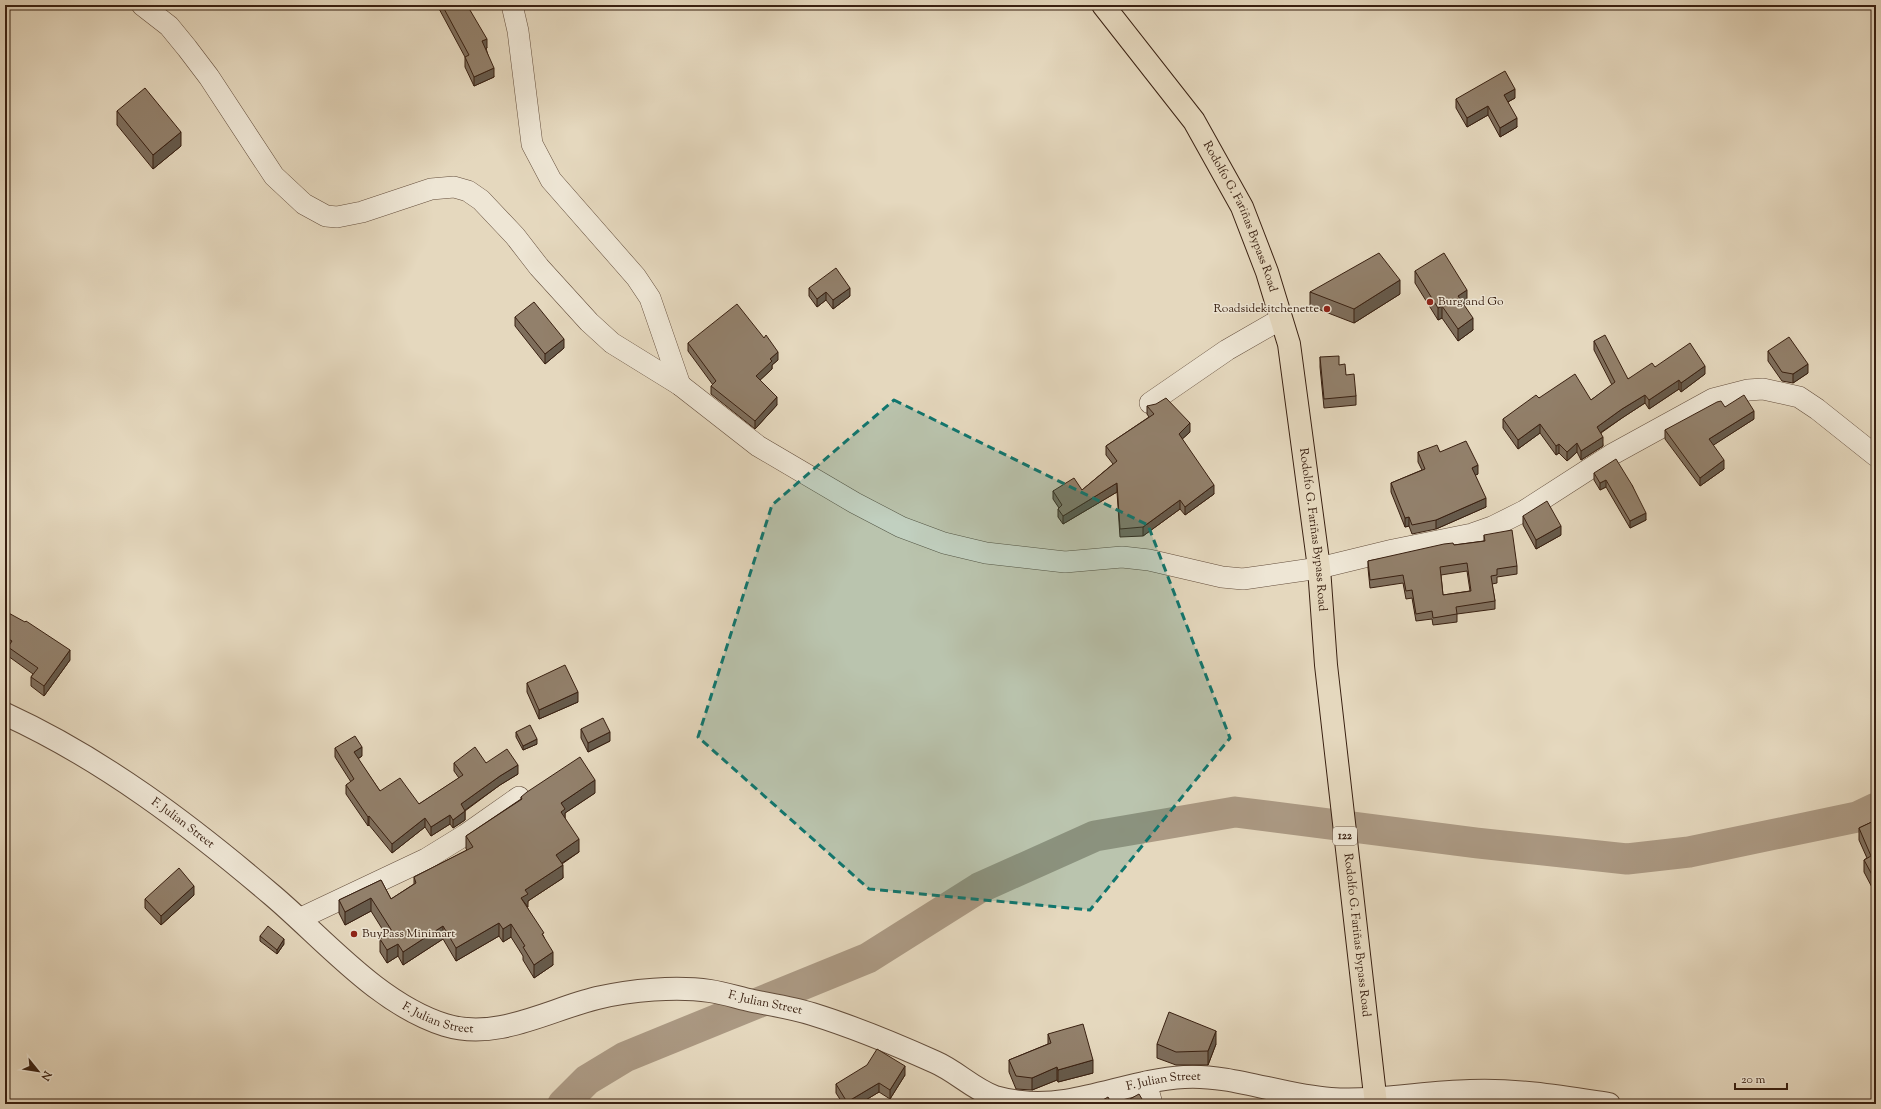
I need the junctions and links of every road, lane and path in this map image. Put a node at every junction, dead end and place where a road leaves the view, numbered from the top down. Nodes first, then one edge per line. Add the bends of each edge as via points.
1 (142, 5) edge
2 (512, 5) edge
3 (1103, 5) edge
4 (1281, 319) junction
5 (680, 385) junction
6 (1150, 403) dead end
7 (1876, 456) edge
8 (1319, 568) junction
9 (5, 714) edge
10 (519, 797) dead end
11 (299, 919) junction
12 (1146, 1082) junction
13 (991, 1100) edge
14 (1376, 1101) edge
15 (1152, 1104) edge
16 (1609, 1104) edge

1 - 5 street via 169,26 187,48 274,176 304,204 326,216 337,217 362,212 431,189 454,187 468,191 481,200 515,236 589,322 618,346
2 - 5 street via 518,31 532,144 552,180 636,277 650,298
3 - 4 main road, Rodolfo G. Fariñas Bypass Road / 122 via 1194,121 1242,207 1267,272
4 - 6 street via 1227,350
4 - 8 main road, Rodolfo G. Fariñas Bypass Road / 122 via 1289,344
5 - 8 street via 758,446 901,527 944,543 986,553 1065,562 1122,557 1149,560 1222,577 1243,578
7 - 8 street via 1799,397 1763,389 1748,390 1713,399 1611,455 1524,510 1492,527 1472,534
8 - 14 main road, Rodolfo G. Fariñas Bypass Road / 122 via 1326,665
9 - 11 street, F. Julian Street via 46,733 176,816
10 - 11 street via 426,859
11 - 13 street, F. Julian Street via 356,971 412,1012 448,1026 474,1030 500,1028 596,999 636,991 708,991 812,1014 941,1064
12 - 13 street, F. Julian Street via 1066,1101 1041,1103
12 - 14 street, F. Julian Street via 1190,1077 1222,1080 1319,1098
12 - 15 street
14 - 16 street, F. Julian Street via 1468,1091 1505,1091

